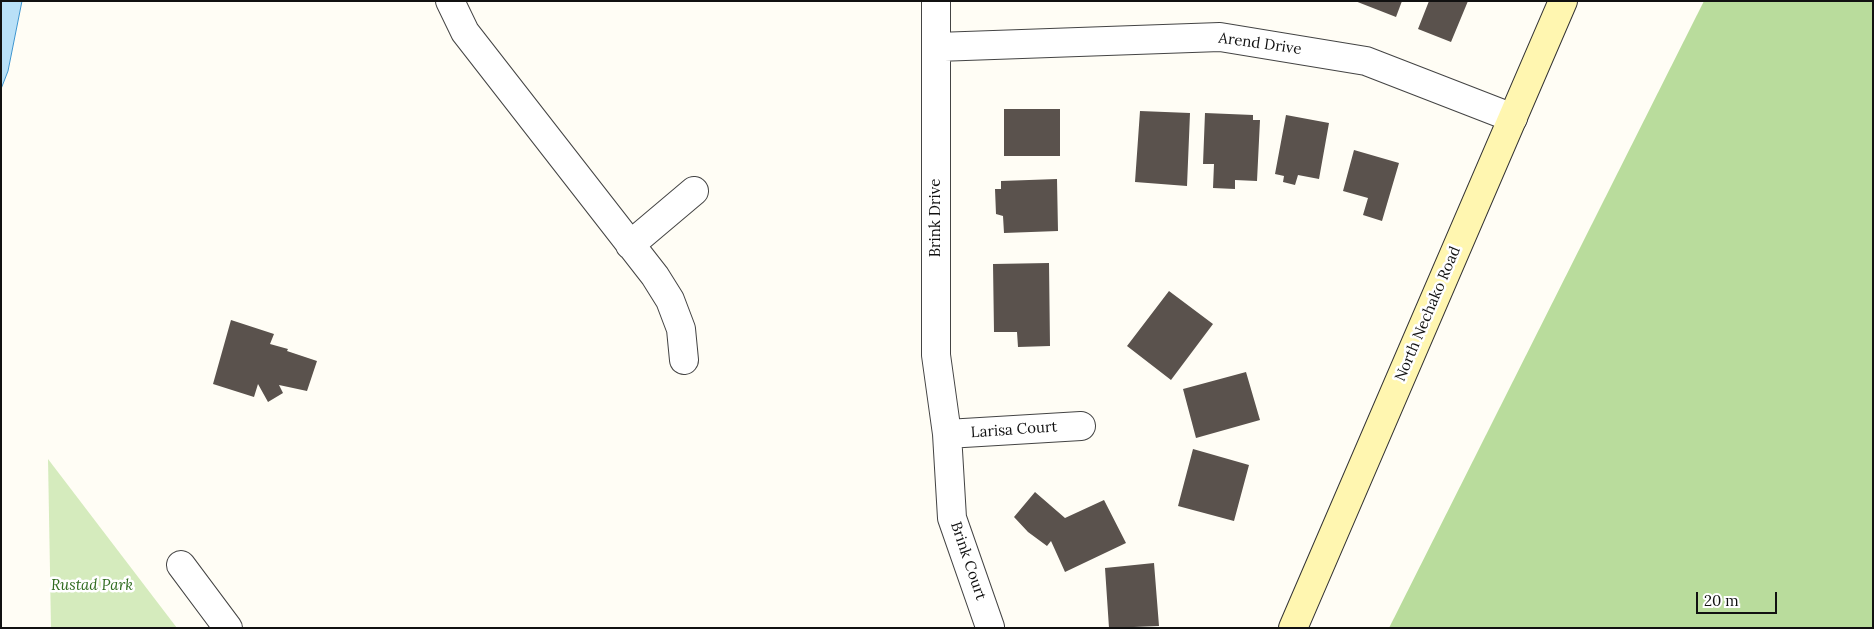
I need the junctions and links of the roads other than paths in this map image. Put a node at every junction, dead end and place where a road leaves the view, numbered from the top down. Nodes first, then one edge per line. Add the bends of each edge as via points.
1 (450, 1) edge
2 (936, 1) edge
3 (1563, 1) edge
4 (937, 47) junction
5 (1513, 118) junction
6 (694, 191) dead end
7 (630, 245) junction
8 (684, 360) dead end
9 (1081, 426) dead end
10 (947, 434) junction
11 (181, 565) dead end
12 (990, 627) edge
13 (228, 628) edge
14 (1293, 628) edge

1 - 7 street via 465,32
2 - 4 street, Brink Drive
3 - 5 main road, North Nechako Road
4 - 5 street, Arend Drive via 1220,37 1366,61
4 - 10 street, Brink Drive via 936,355
5 - 14 main road, North Nechako Road
6 - 7 street
7 - 8 street via 670,300 681,329
9 - 10 street, Larisa Court
10 - 12 street, Brink Court via 952,518
11 - 13 street

